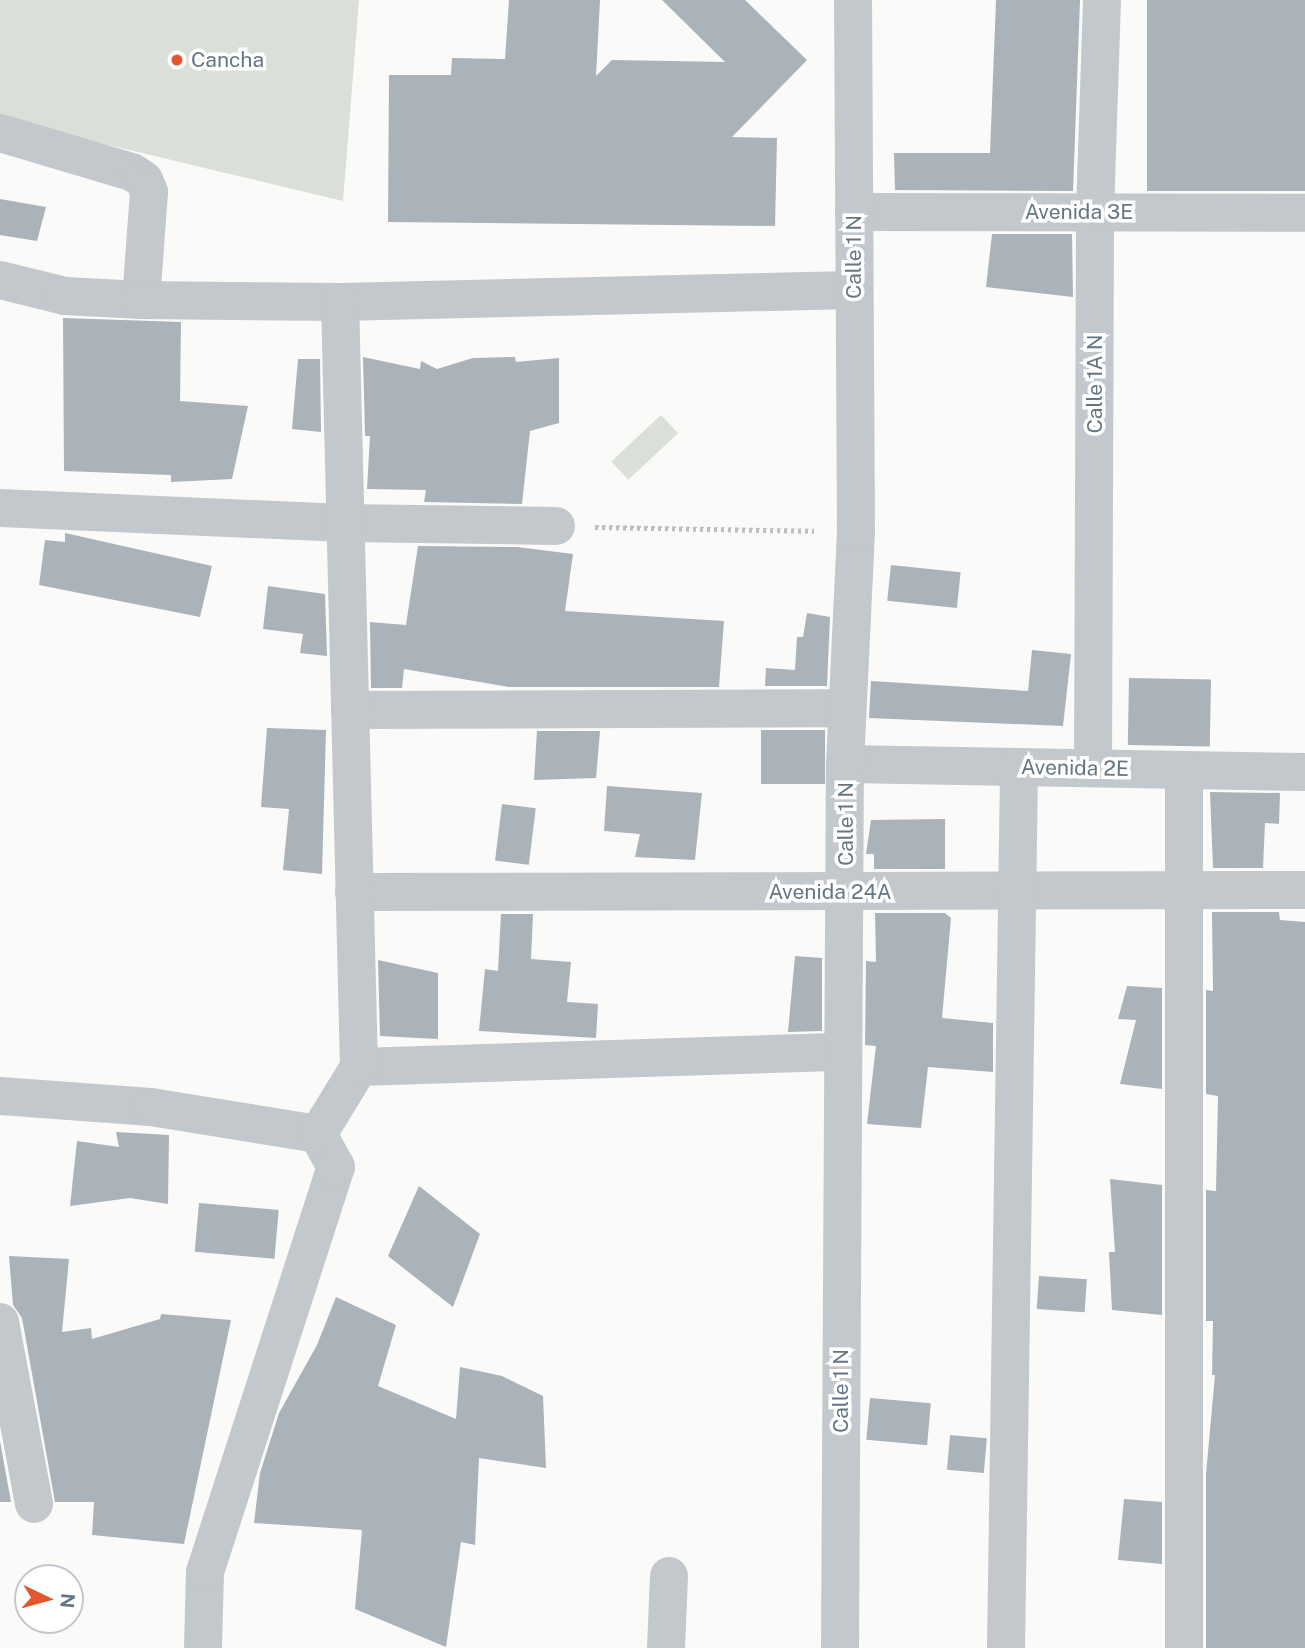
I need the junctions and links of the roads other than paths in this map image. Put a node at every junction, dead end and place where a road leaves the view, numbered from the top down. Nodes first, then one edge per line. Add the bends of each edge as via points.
1 (853, 0) edge
2 (1102, 0) edge
3 (0, 133) edge
4 (854, 212) junction
5 (1095, 212) junction
6 (1305, 213) edge
7 (0, 280) edge
8 (853, 290) junction
9 (141, 300) junction
10 (340, 302) junction
11 (0, 508) edge
12 (345, 523) junction
13 (556, 526) road end
14 (848, 708) junction
15 (350, 710) junction
16 (845, 764) junction
17 (1019, 767) junction
18 (1093, 768) junction
19 (1184, 770) junction
20 (1305, 772) edge
21 (1184, 889) junction
22 (1305, 890) edge
23 (1017, 891) junction
24 (355, 892) junction
25 (846, 893) junction
26 (843, 1052) junction
27 (359, 1067) junction
28 (0, 1096) edge
29 (318, 1134) junction
30 (0, 1322) edge
31 (34, 1504) dead end
32 (669, 1576) dead end
33 (203, 1648) edge
34 (666, 1648) edge
35 (839, 1648) edge
36 (1006, 1648) edge
37 (1184, 1648) edge

1 - 4 street, Calle 1 N
2 - 5 street, Calle 1A N
3 - 9 street via 132,172 144,180 149,192
4 - 5 street, Avenida 3E
4 - 8 street, Calle 1 N
5 - 6 street, Avenida 3E
5 - 18 street, Calle 1A N
7 - 9 street via 65,296
8 - 10 street
8 - 14 street, Calle 1 N via 856,532
9 - 10 street
10 - 12 street
11 - 12 street
12 - 13 street
12 - 15 street
14 - 15 street
14 - 16 street, Calle 1 N
15 - 24 street
16 - 17 street, Avenida 2E
16 - 25 street, Calle 1 N
17 - 18 street, Avenida 2E
17 - 23 street
18 - 19 street, Avenida 2E
19 - 20 street, Avenida 2E
19 - 21 street
21 - 22 street, Avenida 24A
21 - 23 street, Avenida 24A
21 - 37 street
23 - 25 street, Avenida 24A
23 - 36 street
24 - 25 street, Avenida 24A
24 - 27 street
25 - 26 street, Calle 1 N
26 - 27 street
26 - 35 street, Calle 1 N
27 - 29 street
28 - 29 street via 151,1107
29 - 33 street via 336,1167 205,1572
30 - 31 street
32 - 34 street

